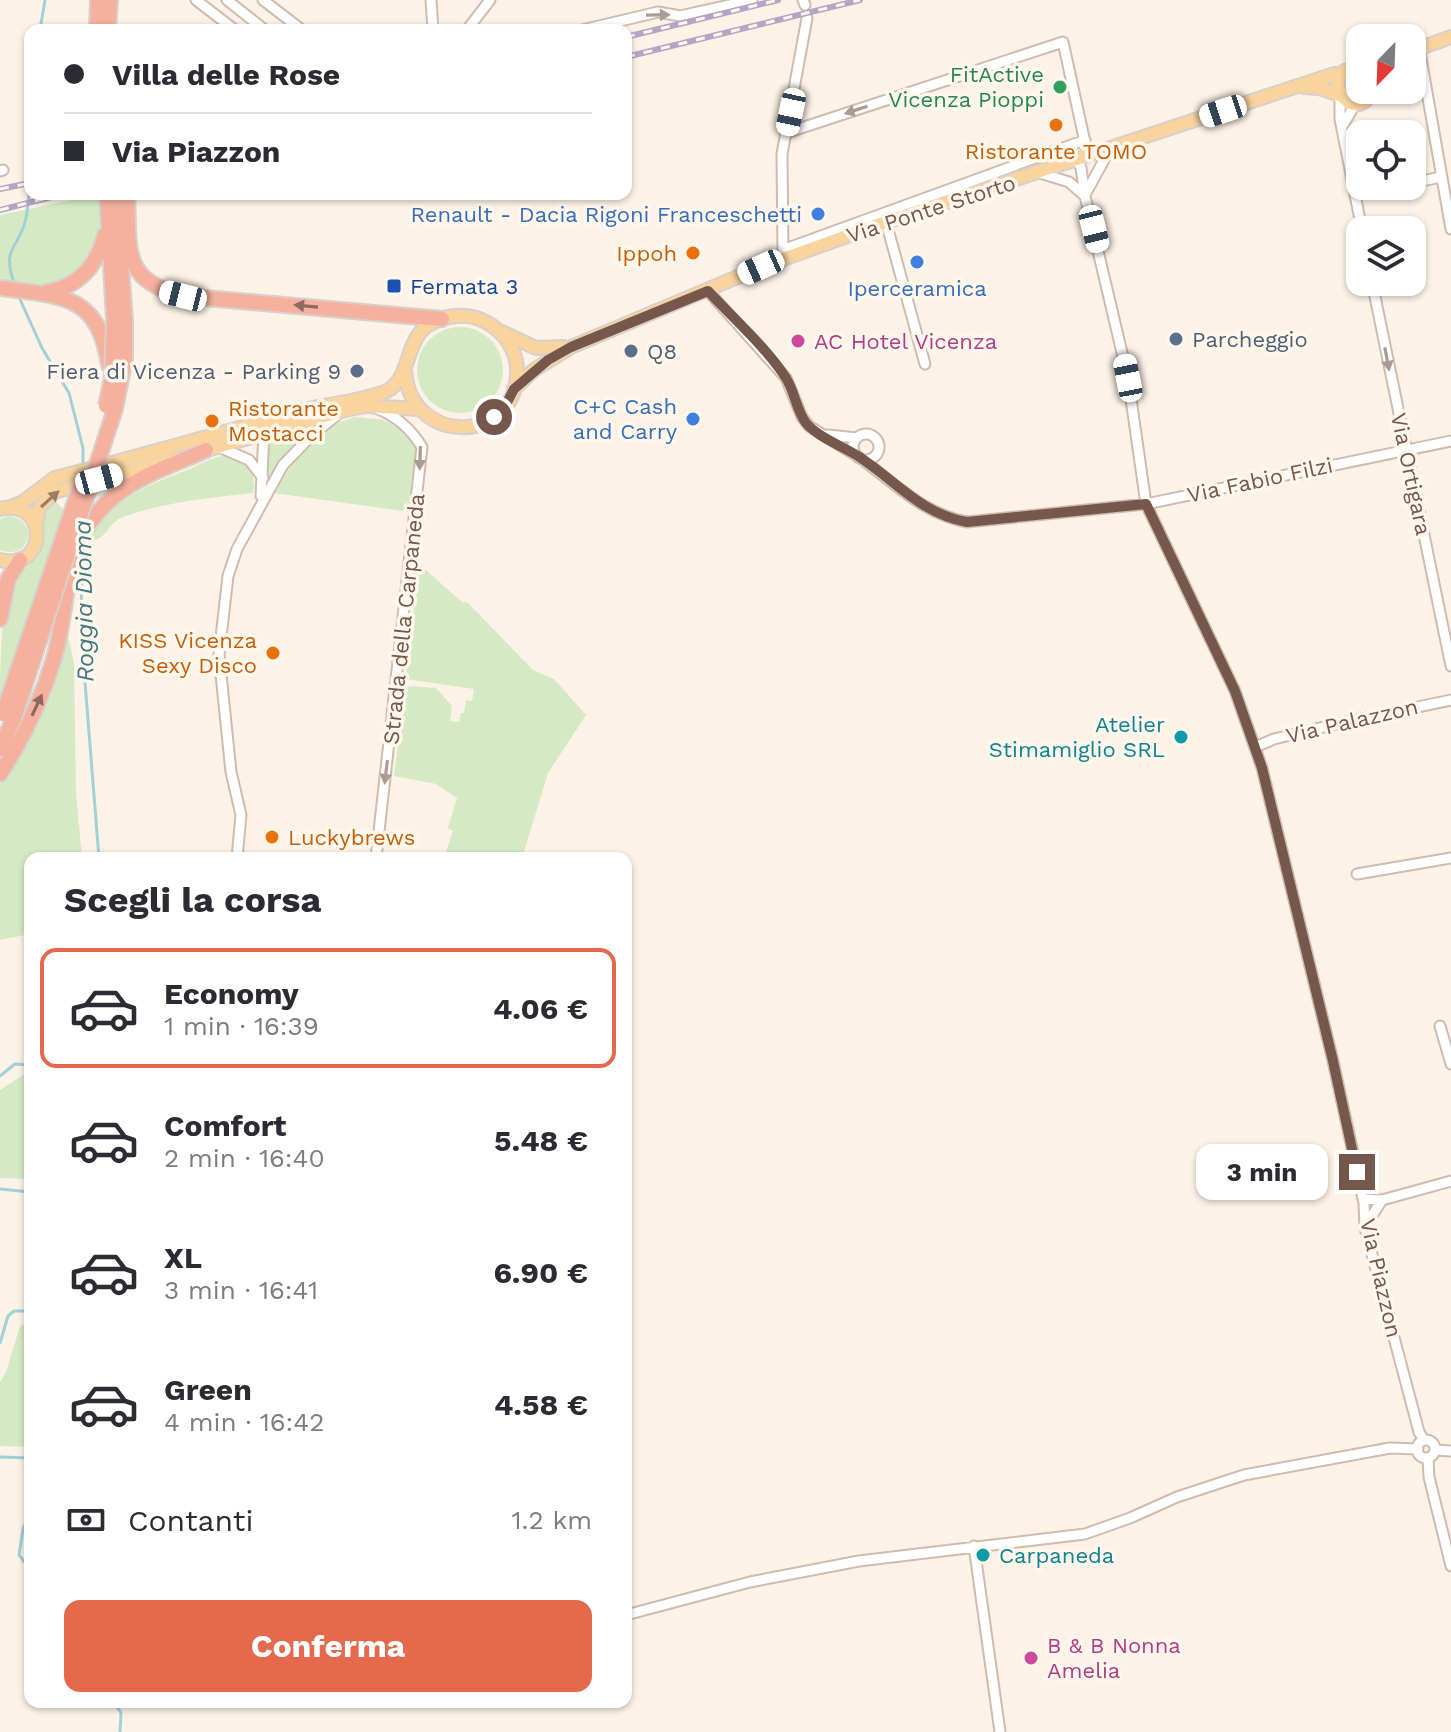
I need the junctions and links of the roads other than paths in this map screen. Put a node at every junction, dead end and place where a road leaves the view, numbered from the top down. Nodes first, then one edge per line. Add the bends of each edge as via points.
1 (98, 0) edge
2 (110, 0) edge
3 (118, 0) edge
4 (196, 0) edge
5 (227, 0) edge
6 (263, 0) edge
7 (431, 0) edge
8 (490, 0) edge
9 (752, 0) edge
10 (807, 18) dead end
11 (97, 24) edge
12 (108, 24) edge
13 (118, 24) edge
14 (227, 24) edge
15 (257, 24) edge
16 (294, 24) edge
17 (433, 24) edge
18 (472, 24) edge
19 (607, 24) edge
20 (1451, 37) edge
21 (1426, 45) edge
22 (1346, 72) edge
23 (1341, 75) junction
24 (1297, 87) junction
25 (1340, 95) junction
26 (1346, 100) edge
27 (1426, 103) edge
28 (1355, 104) edge
29 (1342, 127) junction
30 (786, 133) junction
31 (1085, 140) junction
32 (1346, 148) edge
33 (1110, 149) junction
34 (1083, 158) junction
35 (1040, 173) junction
36 (1441, 177) junction
37 (1426, 180) edge
38 (1082, 193) junction
39 (107, 200) edge
40 (116, 200) edge
41 (127, 200) edge
42 (1449, 206) edge
43 (886, 222) junction
44 (107, 227) junction
45 (1451, 229) edge
46 (783, 254) junction
47 (11, 290) edge
48 (708, 291) junction
49 (42, 293) junction
50 (1375, 296) edge
51 (442, 319) junction
52 (120, 320) junction
53 (500, 331) junction
54 (571, 347) junction
55 (925, 364) dead end
56 (405, 369) junction
57 (112, 378) junction
58 (514, 389) junction
59 (371, 406) junction
60 (419, 409) junction
61 (345, 410) junction
62 (272, 419) junction
63 (817, 433) junction
64 (262, 434) junction
65 (857, 438) junction
66 (1451, 441) edge
67 (212, 448) junction
68 (1405, 450) junction
69 (877, 454) junction
70 (859, 457) junction
71 (85, 477) junction
72 (263, 478) junction
73 (889, 479) junction
74 (1146, 504) junction
75 (260, 507) junction
76 (6, 508) edge
77 (36, 526) junction
78 (0, 560) edge
79 (20, 560) junction
80 (0, 619) edge
81 (1451, 666) edge
82 (1451, 700) edge
83 (6, 718) edge
84 (1255, 747) junction
85 (0, 749) edge
86 (0, 774) edge
87 (238, 852) edge
88 (377, 852) edge
89 (1451, 858) edge
90 (1357, 874) dead end
91 (1440, 1026) dead end
92 (1451, 1064) edge
93 (1451, 1181) edge
94 (1363, 1199) junction
95 (1382, 1200) junction
96 (1365, 1228) junction
97 (1420, 1444) junction
98 (1451, 1451) edge
99 (1432, 1454) junction
100 (974, 1546) junction
101 (1451, 1566) edge
102 (632, 1613) edge
103 (1000, 1732) edge

1 - 11 highway
2 - 12 highway
3 - 13 highway
4 - 14 street
5 - 15 street
6 - 16 street
7 - 17 street
8 - 18 street
19 -> 9 street via 658,12 680,16
10 - 30 street
20 - 21 main road
22 - 23 main road, Via Ponte Storto
23 - 24 main road, Via Ponte Storto
23 - 25 main road
24 - 25 main road, Via Ponte Storto
24 - 33 main road, Via Ponte Storto
25 - 26 main road, Via Ponte Storto
25 - 29 street
27 - 36 street
28 - 29 street
29 - 32 street
31 -> 30 street, Via Piazzon via 1063,42
30 - 46 street
31 - 34 street, Via Piazzon
31 - 46 street
33 - 34 main road, Via Ponte Storto
33 - 38 street
34 - 35 main road, Via Ponte Storto
34 - 38 street, Via Piazzon via 1075,180
35 - 38 street via 1069,182
35 - 43 main road, Via Ponte Storto
36 - 37 street
36 - 42 street
38 - 74 street, Via Piazzon via 1128,378
39 - 44 highway
40 - 52 highway
51 -> 41 highway via 164,291 134,266
42 - 45 street
43 - 46 main road, Via Ponte Storto
43 - 55 street
44 - 49 highway via 88,271 68,287
44 - 52 highway
46 - 48 main road, Via Ponte Storto
47 - 49 highway
48 - 54 main road, Via Ponte Storto
48 - 63 street via 786,378 802,417
49 - 57 highway, bridge via 75,303 96,321
50 -> 68 street, Via Ortigara
51 - 53 main road via 473,317
51 - 56 main road via 418,335
52 - 57 highway, bridge
52 - 83 highway, bridge via 125,359 115,409
53 - 54 main road, Via Ponte Storto via 536,348
53 - 58 main road via 517,364
54 - 58 main road, Via Ponte Storto
56 - 60 main road via 408,390
56 - 62 main road via 402,379 385,392
57 - 83 highway, bridge
58 - 60 main road via 503,410 472,427 449,427
59 - 60 main road
59 - 61 main road
59 -> 88 street, Strada della Carpaneda via 412,430 422,447
61 - 64 main road
61 - 75 street via 293,454
62 - 64 street
62 - 71 main road
63 - 65 street
63 - 70 street, Via Fabio Filzi
64 - 67 main road
64 - 72 street
65 - 69 street via 876,438
65 - 70 street via 853,445
66 - 68 street, Via Fabio Filzi
67 - 71 main road
67 - 72 street via 249,460
86 -> 67 highway via 44,690 66,582 87,528 110,500 137,480
68 - 74 street, Via Fabio Filzi
68 - 81 street, Via Ortigara
69 - 70 street via 867,460
69 - 73 street, Via Fabio Filzi
70 - 73 street, Via Fabio Filzi
71 - 76 main road via 52,479
77 -> 71 main road via 39,508 48,497
72 - 75 street
73 - 74 street, Via Fabio Filzi via 928,510 967,522
74 - 84 street, Via Piazzon via 1235,691
75 - 87 street via 228,576 219,655 231,772 241,815
76 - 77 main road via 27,513
77 - 79 main road via 36,544
78 - 79 main road
79 - 80 highway via 8,579
82 - 84 street, Via Palazzon
83 - 85 highway
84 - 94 street, Via Piazzon
89 - 90 street
91 - 92 street
93 - 95 street
94 - 95 street
94 - 96 street, Via Piazzon
95 - 96 street
96 - 97 street, Via Piazzon
97 - 99 street via 1421,1454
97 - 99 street via 1433,1445
97 - 100 street via 1272,1469 1177,1497 1085,1534
98 - 99 street
99 - 101 street via 1429,1477
100 - 102 street via 750,1582
100 - 103 street

